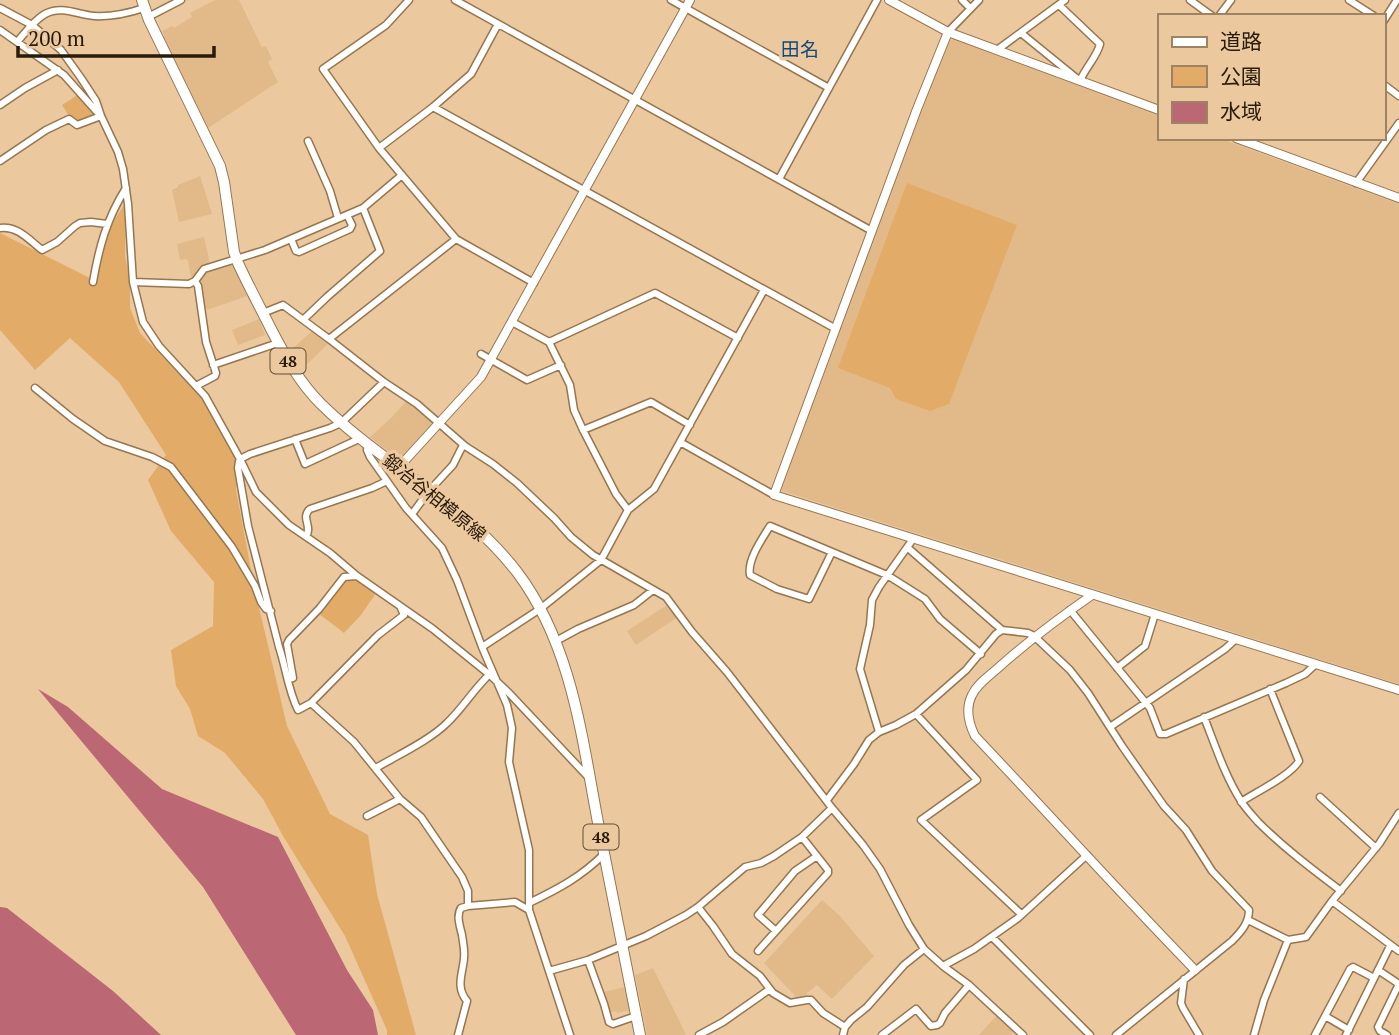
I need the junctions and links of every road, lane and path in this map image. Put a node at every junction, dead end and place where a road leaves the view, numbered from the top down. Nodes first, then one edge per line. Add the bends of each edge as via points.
1 (181, 0) edge
2 (409, 0) edge
3 (455, 0) edge
4 (671, 0) edge
5 (877, 0) edge
6 (889, 0) edge
7 (962, 0) edge
8 (979, 0) edge
9 (1190, 0) edge
10 (1349, 0) edge
11 (1397, 0) edge
12 (1062, 3) edge
13 (688, 4) edge
14 (0, 8) edge
15 (145, 8) edge
16 (970, 8) junction
17 (1209, 14) edge
18 (1371, 14) edge
19 (1385, 19) edge
20 (498, 24) junction
21 (32, 26) junction
22 (0, 30) edge
23 (948, 32) junction
24 (1021, 33) junction
25 (18, 42) junction
26 (997, 50) junction
27 (71, 64) junction
28 (59, 71) junction
29 (1080, 81) junction
30 (829, 88) junction
31 (635, 99) junction
32 (0, 105) edge
33 (433, 107) junction
34 (1158, 110) edge
35 (101, 116) junction
36 (1399, 123) edge
37 (1241, 140) edge
38 (308, 141) dead end
39 (379, 148) junction
40 (0, 161) edge
41 (402, 175) junction
42 (779, 179) junction
43 (1356, 183) junction
44 (126, 188) junction
45 (584, 191) junction
46 (1399, 198) edge
47 (363, 208) junction
48 (347, 215) junction
49 (338, 218) junction
50 (107, 224) junction
51 (0, 228) edge
52 (872, 231) junction
53 (291, 239) junction
54 (456, 239) junction
55 (236, 258) junction
56 (195, 281) junction
57 (93, 282) dead end
58 (133, 282) junction
59 (534, 283) junction
60 (764, 290) junction
61 (262, 313) junction
62 (303, 320) junction
63 (512, 321) junction
64 (836, 330) junction
65 (738, 338) junction
66 (329, 339) junction
67 (549, 342) junction
68 (278, 343) junction
69 (481, 354) dead end
70 (491, 360) junction
71 (213, 365) junction
72 (561, 365) junction
73 (384, 382) junction
74 (197, 386) junction
75 (35, 388) dead end
76 (341, 423) junction
77 (439, 424) junction
78 (690, 425) junction
79 (583, 430) junction
80 (295, 439) junction
81 (364, 441) junction
82 (680, 442) junction
83 (463, 445) junction
84 (240, 459) junction
85 (399, 467) junction
86 (387, 481) junction
87 (429, 491) junction
88 (774, 495) junction
89 (628, 510) junction
90 (412, 514) junction
91 (306, 537) junction
92 (913, 539) junction
93 (908, 548) junction
94 (832, 552) junction
95 (601, 560) junction
96 (887, 575) junction
97 (357, 576) junction
98 (653, 590) junction
99 (1092, 595) junction
100 (399, 605) junction
101 (540, 609) junction
102 (1070, 610) junction
103 (271, 611) junction
104 (1155, 614) junction
105 (1002, 630) junction
106 (1034, 636) junction
107 (1236, 639) junction
108 (556, 641) junction
109 (482, 648) junction
110 (981, 654) junction
111 (1316, 664) junction
112 (1117, 668) junction
113 (491, 673) junction
114 (288, 679) junction
115 (498, 683) junction
116 (1270, 689) junction
117 (1399, 690) edge
118 (311, 703) junction
119 (1145, 703) junction
120 (916, 714) junction
121 (1204, 717) junction
122 (1110, 727) junction
123 (879, 732) junction
124 (376, 768) junction
125 (590, 780) junction
126 (1320, 797) dead end
127 (400, 799) junction
128 (827, 800) junction
129 (1241, 802) junction
130 (832, 808) junction
131 (1399, 813) edge
132 (367, 816) dead end
133 (802, 837) junction
134 (1376, 848) junction
135 (604, 855) junction
136 (1087, 855) junction
137 (817, 856) junction
138 (1341, 891) junction
139 (1332, 901) junction
140 (468, 906) junction
141 (529, 907) junction
142 (698, 907) junction
143 (1021, 914) junction
144 (1248, 920) junction
145 (776, 931) junction
146 (992, 937) junction
147 (1288, 940) junction
148 (622, 945) junction
149 (1390, 946) junction
150 (924, 949) junction
151 (758, 951) dead end
152 (1399, 951) edge
153 (589, 960) junction
154 (943, 966) junction
155 (1195, 970) junction
156 (1378, 970) junction
157 (549, 971) junction
158 (1374, 978) junction
159 (1184, 979) junction
160 (970, 985) junction
161 (770, 989) junction
162 (636, 1016) junction
163 (1325, 1016) junction
164 (844, 1031) edge
165 (1348, 1032) edge
166 (1019, 1033) edge
167 (458, 1035) edge
168 (570, 1035) edge
169 (640, 1035) edge
170 (699, 1035) edge
171 (882, 1035) edge
172 (1090, 1035) edge
173 (1116, 1035) edge
174 (1199, 1035) edge
175 (1254, 1035) edge
176 (1315, 1035) edge
177 (1387, 1035) edge

1 - 15 street
2 - 39 street via 386,25 323,69
3 - 20 street
4 - 13 street
5 - 30 street
6 - 23 street
7 - 16 street
8 - 16 street
9 - 17 street
10 - 18 street
11 - 19 street
12 - 24 street
12 - 29 street via 1100,44
13 - 30 street
13 - 31 street
14 - 21 street
15 - 21 street via 93,16 57,10 42,15
15 - 55 main road, 鍛冶谷相模原線 / 48 via 220,166
16 - 23 street
20 - 31 street
20 - 33 street via 471,74
21 - 25 street
21 - 27 street
22 - 25 street
23 - 26 street
23 - 52 street
24 - 26 street
24 - 29 street
25 - 28 street
26 - 29 street
27 - 28 street
27 - 35 street
28 - 32 street
28 - 35 street
29 - 34 street
30 - 42 street
31 - 42 street
31 - 45 street
33 - 39 street
33 - 45 street
35 - 40 street via 77,125 69,119
35 - 44 street via 118,152
36 - 43 street
37 - 43 street
38 - 49 street
39 - 41 street
41 - 47 street
41 - 54 street
42 - 52 street
43 - 46 street
44 - 50 street
44 - 58 street
45 - 59 street
45 - 60 street
47 - 48 street
47 - 62 street via 380,251
48 - 49 street
48 - 53 street via 350,229 299,252
49 - 53 street
50 - 51 street via 80,223 42,250 12,228
50 - 57 street
52 - 64 street
53 - 55 street
54 - 59 street
54 - 66 street
55 - 56 street via 204,269
55 - 61 main road, 鍛冶谷相模原線 / 48
56 - 58 street
56 - 71 street
58 - 74 street via 151,335
59 - 63 street
60 - 64 street
60 - 65 street
61 - 62 street via 283,305
61 - 68 main road, 鍛冶谷相模原線 / 48
62 - 66 street
63 - 67 street
63 - 70 street
64 - 88 street
65 - 67 street via 655,293
65 - 78 street
66 - 73 street
67 - 72 street
68 - 71 street
68 - 76 main road, 鍛冶谷相模原線 / 48 via 306,387
69 - 70 street
70 - 72 street via 527,380
70 - 77 street
71 - 74 street via 215,376
72 - 79 street
73 - 76 street
73 - 77 street
74 - 84 street
75 - 103 street via 105,441 172,467 232,547 261,603
76 - 80 street
76 - 81 main road, 鍛冶谷相模原線 / 48
77 - 83 street
77 - 85 street
78 - 79 street via 650,402
78 - 82 street
79 - 89 street
80 - 81 street via 304,464
80 - 84 street
81 - 85 main road, 鍛冶谷相模原線 / 48
81 - 86 street
82 - 88 street
82 - 89 street via 654,489
83 - 87 street via 453,465
83 - 95 street via 517,483
84 - 91 street via 256,492
84 - 103 street via 248,526
85 - 87 main road, 鍛冶谷相模原線 / 48
86 - 90 street
86 - 91 street via 310,509 305,516
87 - 90 street
87 - 101 main road, 鍛冶谷相模原線 / 48 via 499,551
88 - 92 street
89 - 95 street
90 - 109 street via 447,556
91 - 97 street
92 - 93 street
92 - 99 street
93 - 96 street
93 - 105 street
94 - 94 street via 770,526 755,553 750,575 809,599
94 - 96 street
95 - 98 street
95 - 101 street
96 - 110 street via 925,599 940,619
96 - 123 street via 872,600 860,669
97 - 100 street
97 - 114 street via 344,577 289,640 293,678
98 - 108 street via 634,604
98 - 128 street via 666,597
99 - 102 street
99 - 104 street
100 - 113 street
100 - 118 street via 404,615
101 - 108 main road, 鍛冶谷相模原線 / 48
101 - 109 street
102 - 106 street
102 - 112 street
103 - 114 street
104 - 107 street
104 - 112 street via 1145,646
105 - 106 street
105 - 110 street
106 - 122 street via 1070,670
106 - 136 street via 971,696 970,726
107 - 111 street
107 - 119 street
108 - 125 main road, 鍛冶谷相模原線 / 48
109 - 113 street
110 - 120 street
111 - 116 street via 1306,674
111 - 117 street
112 - 119 street
113 - 115 street
113 - 124 street via 448,722
114 - 118 street via 298,710
115 - 125 street
115 - 141 street via 512,720 508,758 529,850
116 - 121 street
116 - 129 street via 1299,761
118 - 124 street
119 - 121 street via 1160,734
119 - 122 street
120 - 123 street
120 - 143 street via 977,780 921,820
121 - 129 street
122 - 144 street via 1212,870 1249,910
123 - 128 street
124 - 127 street
125 - 135 main road, 鍛冶谷相模原線 / 48
126 - 134 street
127 - 132 street
127 - 140 street via 421,817 456,866 468,891
128 - 130 street
129 - 138 street via 1274,837
130 - 133 street
130 - 150 street via 875,862
131 - 134 street
133 - 137 street
133 - 142 street via 761,863 745,867
134 - 138 street
135 - 141 street
135 - 148 main road, 鍛冶谷相模原線 / 48
136 - 143 street
136 - 155 street
137 - 145 street via 828,873
137 - 145 street via 795,871 758,915
138 - 139 street
139 - 147 street via 1306,937
139 - 149 street
140 - 141 street via 515,902
140 - 167 street via 458,912 464,947 459,983 467,1001
141 - 157 street
142 - 148 street
142 - 161 street via 732,954
143 - 146 street
144 - 147 street
144 - 155 street via 1232,941
145 - 151 street
146 - 154 street
146 - 172 street
147 - 175 street
148 - 153 street
148 - 162 main road, 鍛冶谷相模原線 / 48
149 - 152 street
149 - 156 street
150 - 154 street
150 - 164 street
153 - 157 street
153 - 162 street via 609,1022
154 - 160 street
155 - 159 street
156 - 158 street
156 - 177 street via 1399,984 1378,1027
157 - 168 street
158 - 163 street via 1350,969
158 - 165 street
159 - 173 street
159 - 174 street via 1181,1003
160 - 166 street
160 - 171 street via 937,1025 931,1026 916,1009
161 - 164 street via 790,1003 811,1000
161 - 170 street
162 - 169 main road, 鍛冶谷相模原線 / 48
163 - 165 street
163 - 176 street

